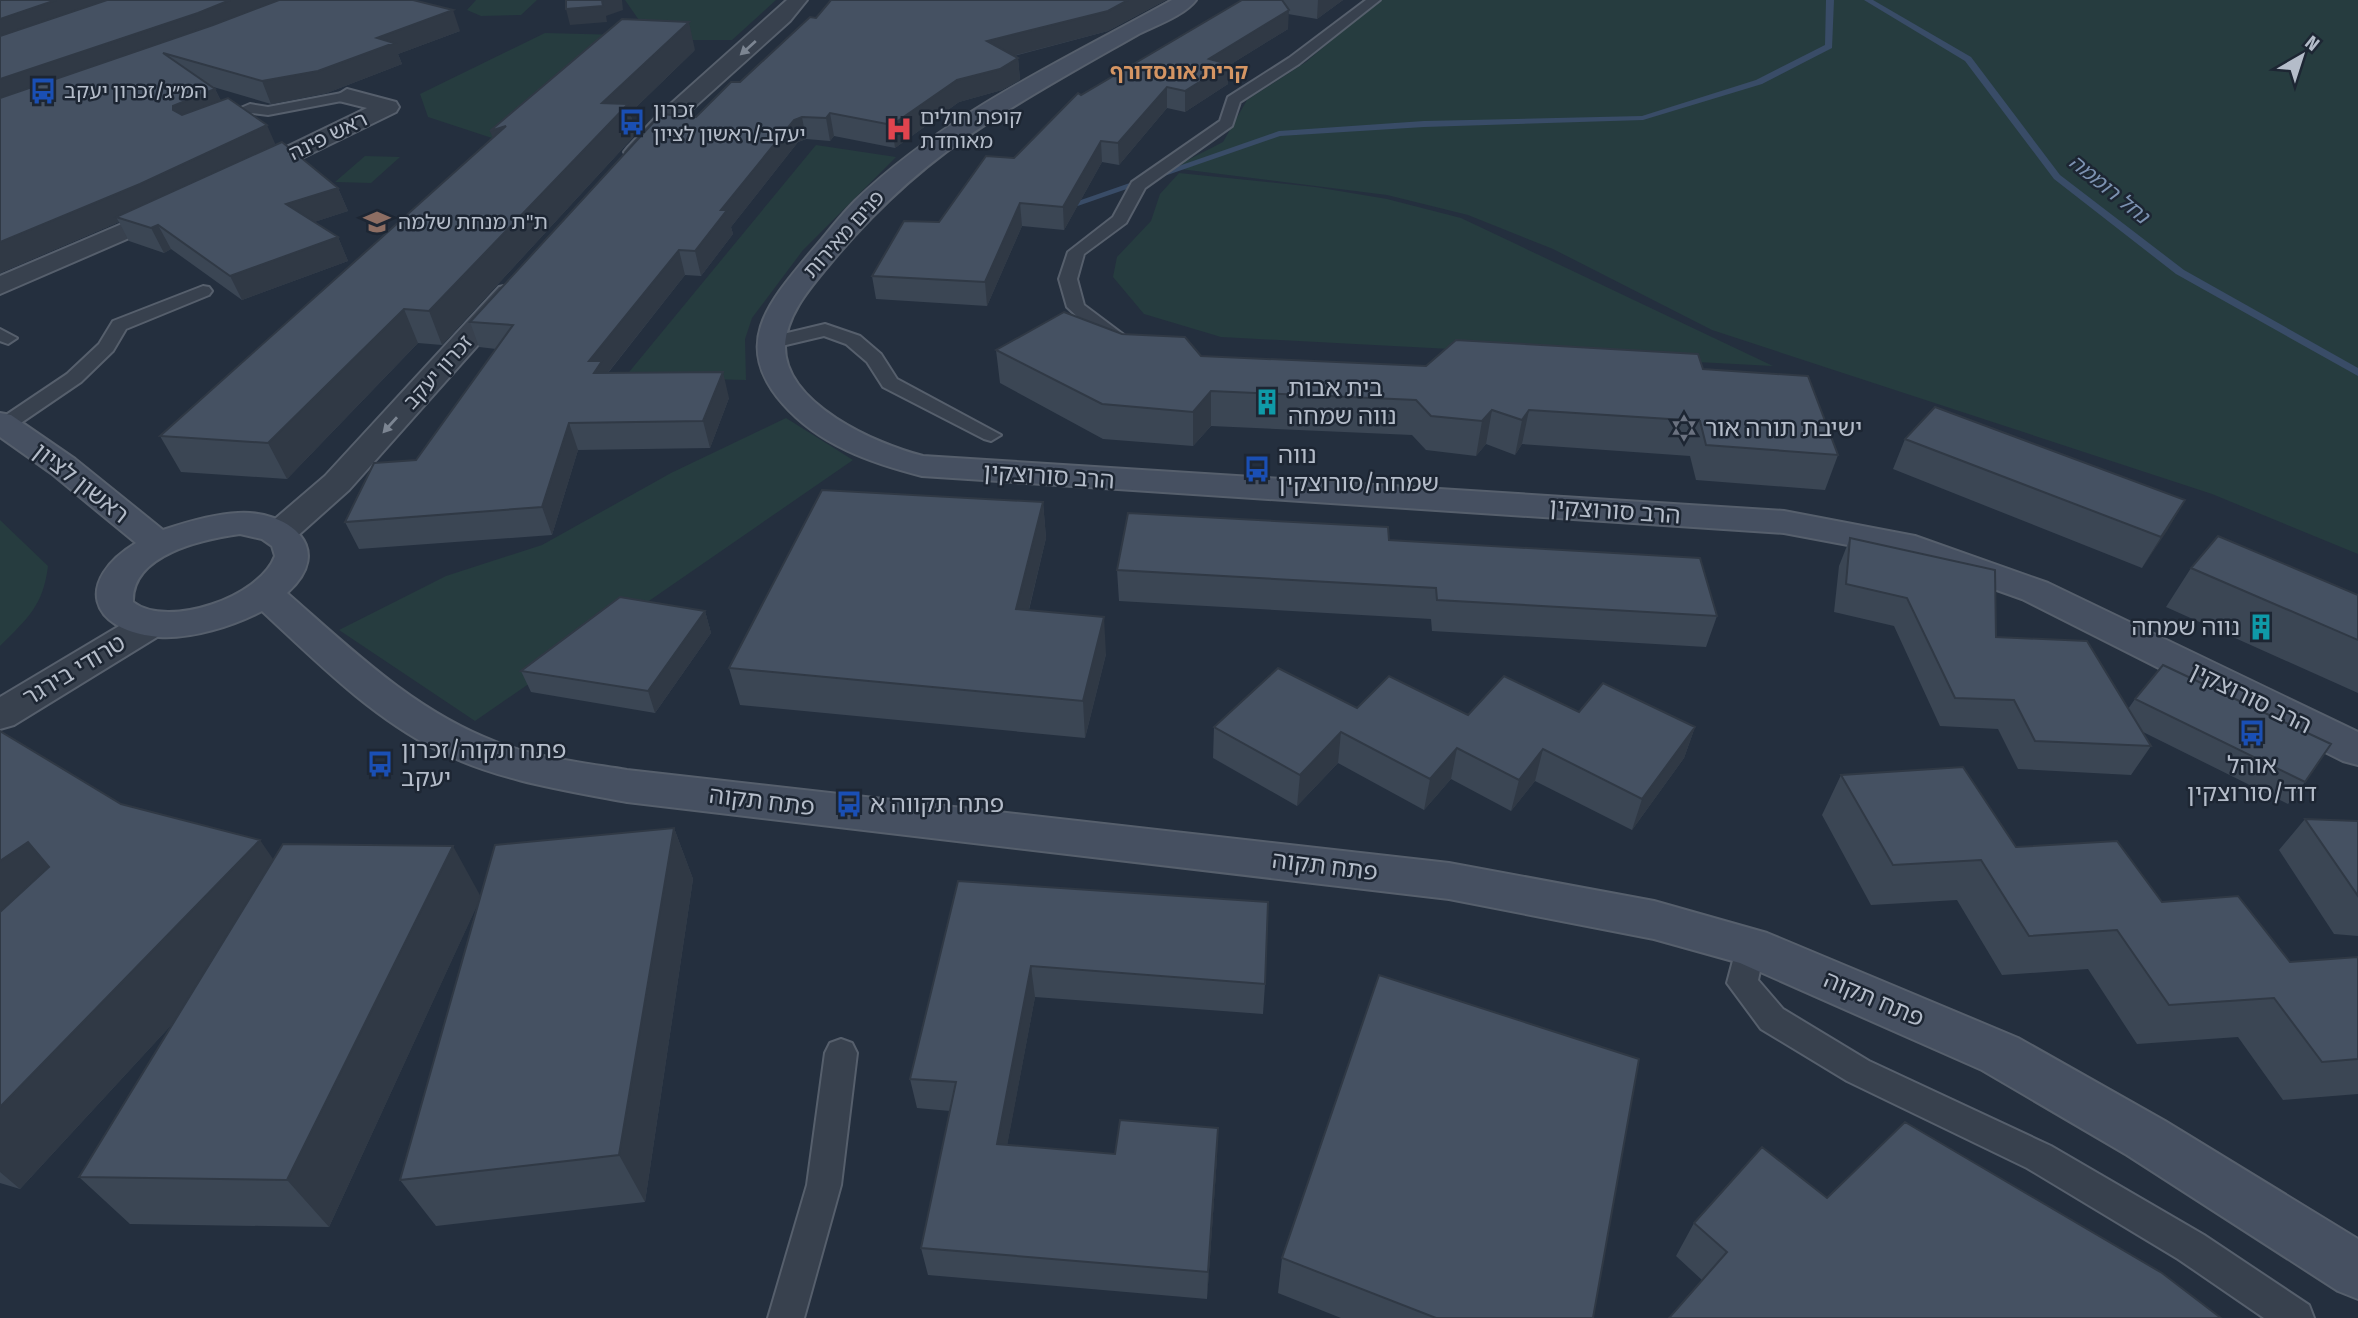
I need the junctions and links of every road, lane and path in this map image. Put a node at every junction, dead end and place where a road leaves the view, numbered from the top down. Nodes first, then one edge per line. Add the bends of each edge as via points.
1 (797, 0) edge
2 (1186, 0) edge
3 (1374, 0) edge
4 (348, 96) joint
5 (204, 127) edge
6 (617, 174) edge
7 (226, 185) edge
8 (188, 203) edge
9 (524, 277) edge
10 (0, 286) edge
11 (203, 291) dead end
12 (769, 343) junction
13 (1133, 347) edge
14 (3, 423) edge
15 (991, 435) dead end
16 (281, 532) junction
17 (160, 545) junction
18 (264, 592) junction
19 (149, 625) junction
20 (0, 715) edge
21 (2358, 750) edge
22 (1750, 947) junction
23 (841, 1052) dead end
24 (2358, 1271) edge
25 (786, 1318) edge
26 (2296, 1318) edge

1 -> 6 street via 663,123
2 - 12 street, פנים מאירות via 957,133 909,168 866,205 794,290 775,320
3 - 13 lane via 1233,100 1227,123 1139,185 1120,220 1076,252 1068,279 1076,307
4 - 5 lane via 268,111 250,108
4 - 7 street, ראש פינה via 388,107
8 - 10 street
9 -> 16 street, זכרון יעקב via 337,483
11 - 14 lane via 120,325 74,378
12 - 15 lane via 825,330 853,340 874,358 890,383
12 - 21 street, הרב סורוצקין via 772,364 786,392 834,431 879,455 922,466 1706,516 1844,531 1914,547 2035,591
14 - 17 street, ראשון לציון
16 - 17 street via 240,523 204,529
16 - 18 street via 291,543 292,558
17 - 19 street via 121,576 114,593 116,607 128,618
18 - 19 street via 208,619
18 - 22 street, פתח תקוה via 364,681 442,734 481,752 551,772 628,786 1449,881 1654,920
19 - 20 street, טרודי בירגר
22 - 24 street, פתח תקוה via 2000,1055 2146,1138
22 - 26 lane via 1742,983 1772,1018 1858,1070 2039,1157 2191,1247
23 - 25 lane via 824,1185

